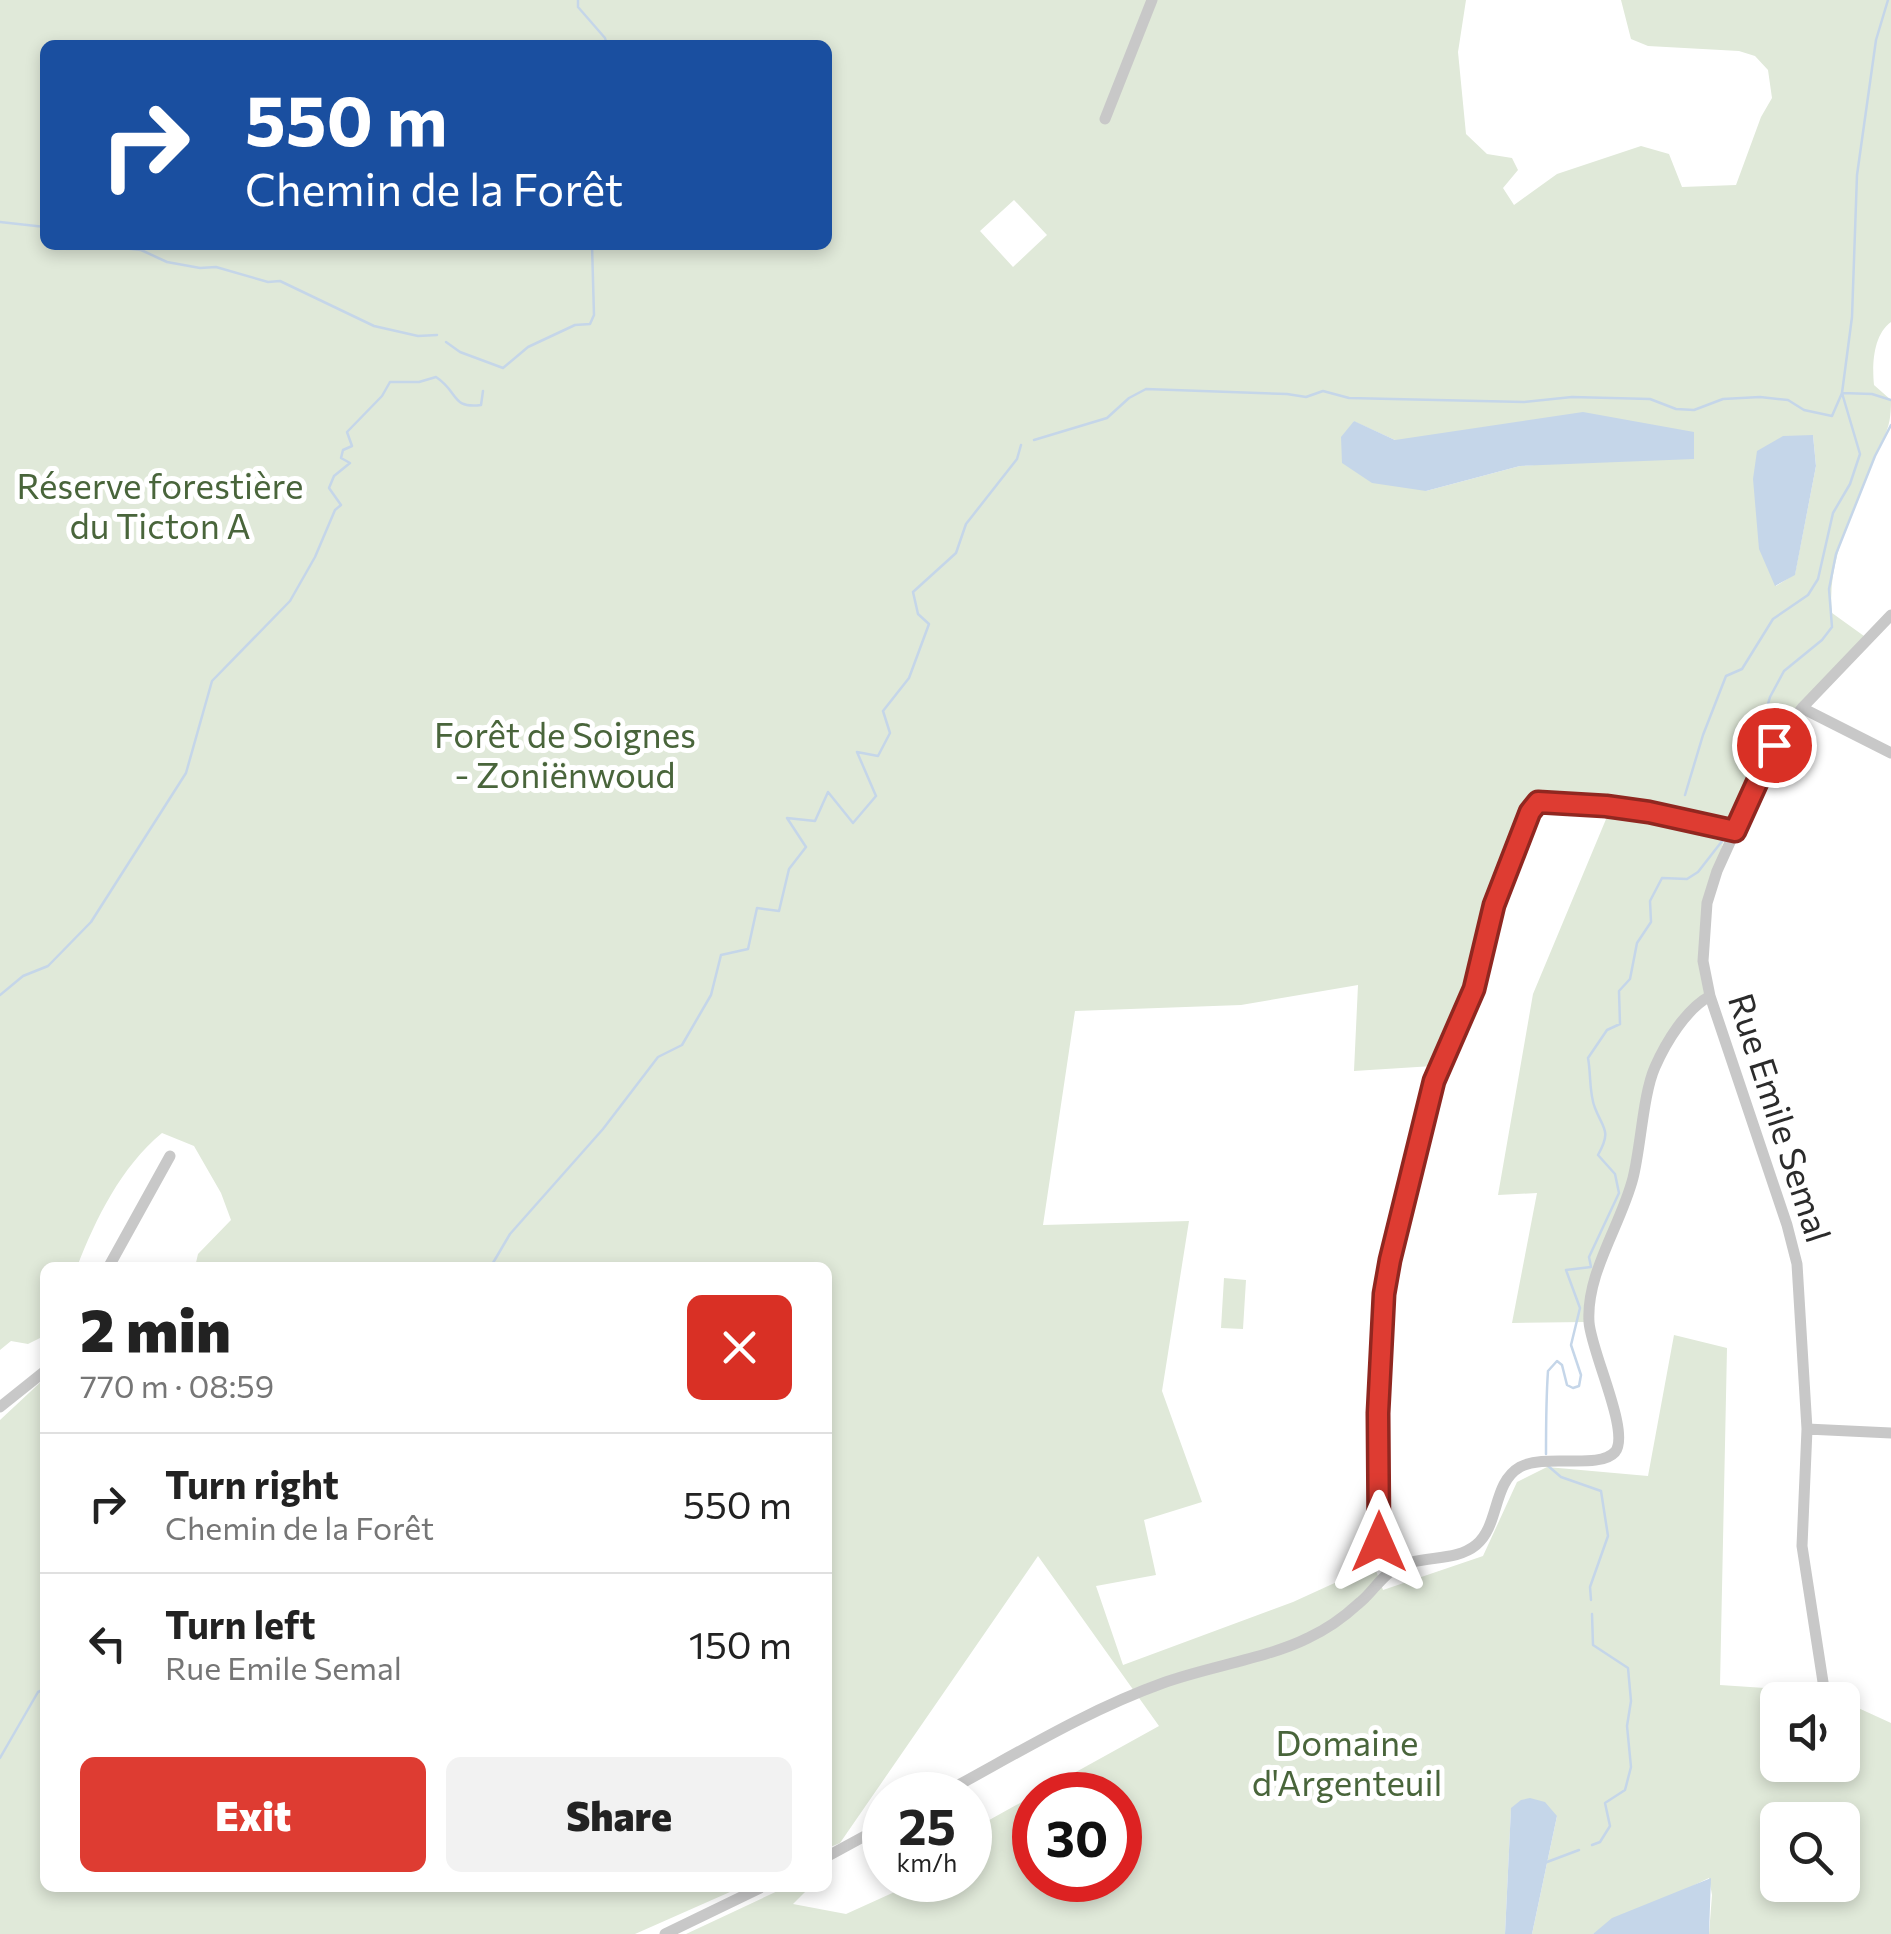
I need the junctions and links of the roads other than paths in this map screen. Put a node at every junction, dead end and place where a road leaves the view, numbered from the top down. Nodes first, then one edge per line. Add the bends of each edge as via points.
1 (1152, 0) edge
2 (1104, 119) dead end
3 (1891, 615) edge
4 (1802, 708) junction
5 (1891, 753) edge
6 (1735, 831) junction
7 (1710, 996) junction
8 (170, 1156) dead end
9 (111, 1262) edge
10 (40, 1375) edge
11 (0, 1406) edge
12 (1808, 1428) junction
13 (1891, 1434) edge
14 (1390, 1572) junction
15 (1823, 1682) edge
16 (983, 1772) edge
17 (862, 1838) edge
18 (832, 1854) edge
19 (752, 1892) edge
20 (665, 1934) edge

1 - 2 street
3 - 4 street, Rue Emile Semal
4 - 5 street
4 - 6 street, Rue Emile Semal via 1774,745
6 - 7 street, Rue Emile Semal via 1707,903
6 - 14 street via 1606,806 1534,804 1494,905 1474,989 1434,1081 1390,1260 1378,1514
7 - 12 street, Rue Emile Semal via 1795,1254
7 - 14 street via 1692,1008 1652,1074 1633,1178 1590,1300 1594,1351 1622,1435 1616,1450 1608,1458 1554,1459 1519,1468 1506,1481 1476,1545
8 - 9 street
10 - 11 street
12 - 13 street
12 - 15 street, Rue Emile Semal via 1802,1546
14 - 16 street via 1357,1606 1306,1639 1118,1700
17 - 18 street
19 - 20 street

